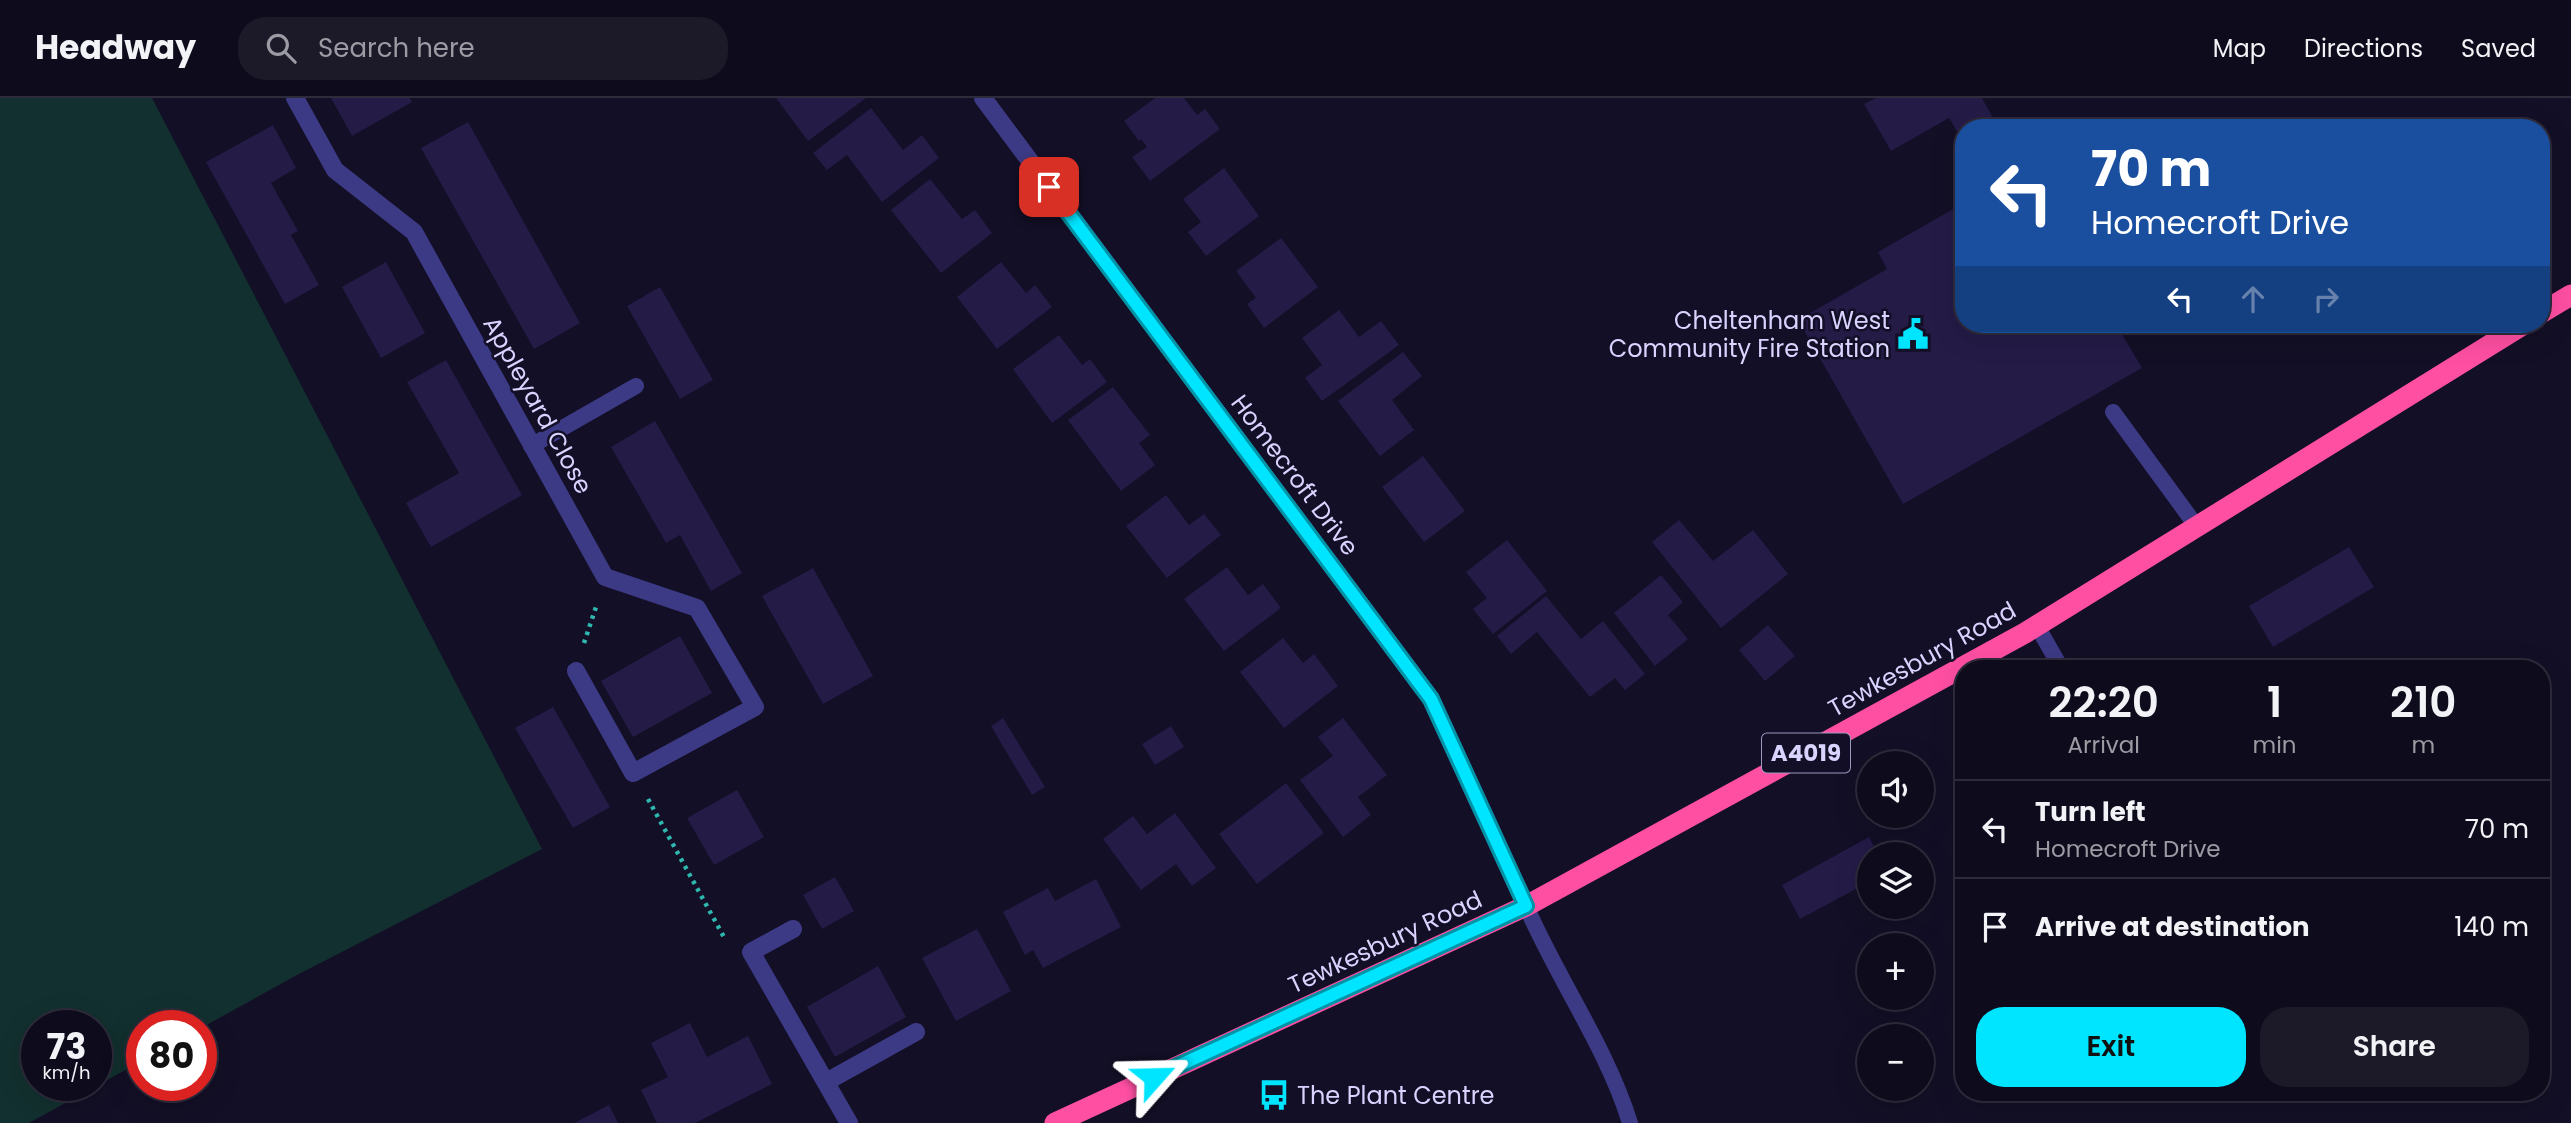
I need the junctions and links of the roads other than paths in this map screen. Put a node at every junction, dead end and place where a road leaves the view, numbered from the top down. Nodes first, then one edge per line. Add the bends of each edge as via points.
1 (295, 98) edge
2 (983, 98) edge
3 (2571, 295) edge
4 (2550, 308) edge
5 (2510, 333) edge
6 (636, 386) dead end
7 (2113, 412) dead end
8 (531, 446) junction
9 (2197, 527) junction
10 (2037, 626) junction
11 (1975, 660) edge
12 (2056, 660) edge
13 (576, 671) road end
14 (1955, 671) edge
15 (1526, 906) junction
16 (793, 929) dead end
17 (916, 1032) dead end
18 (826, 1082) junction
19 (849, 1123) edge
20 (1055, 1123) edge
21 (1630, 1123) edge

1 - 8 street, Appleyard Close via 335,170 414,232
2 - 15 street, Homecroft Drive via 1431,699
3 - 4 highway
5 - 9 highway, Tewkesbury Road / A4019
6 - 8 lane
7 - 9 lane
8 - 13 street, Appleyard Close via 605,577 696,608 755,707 633,773
9 - 10 highway, Tewkesbury Road / A4019
10 - 11 highway, Tewkesbury Road / A4019
10 - 12 lane
14 - 15 highway, Tewkesbury Road / A4019
15 - 20 highway, Tewkesbury Road / A4019
15 - 21 lane via 1613,1073
16 - 18 street via 751,952
17 - 18 street
18 - 19 street

